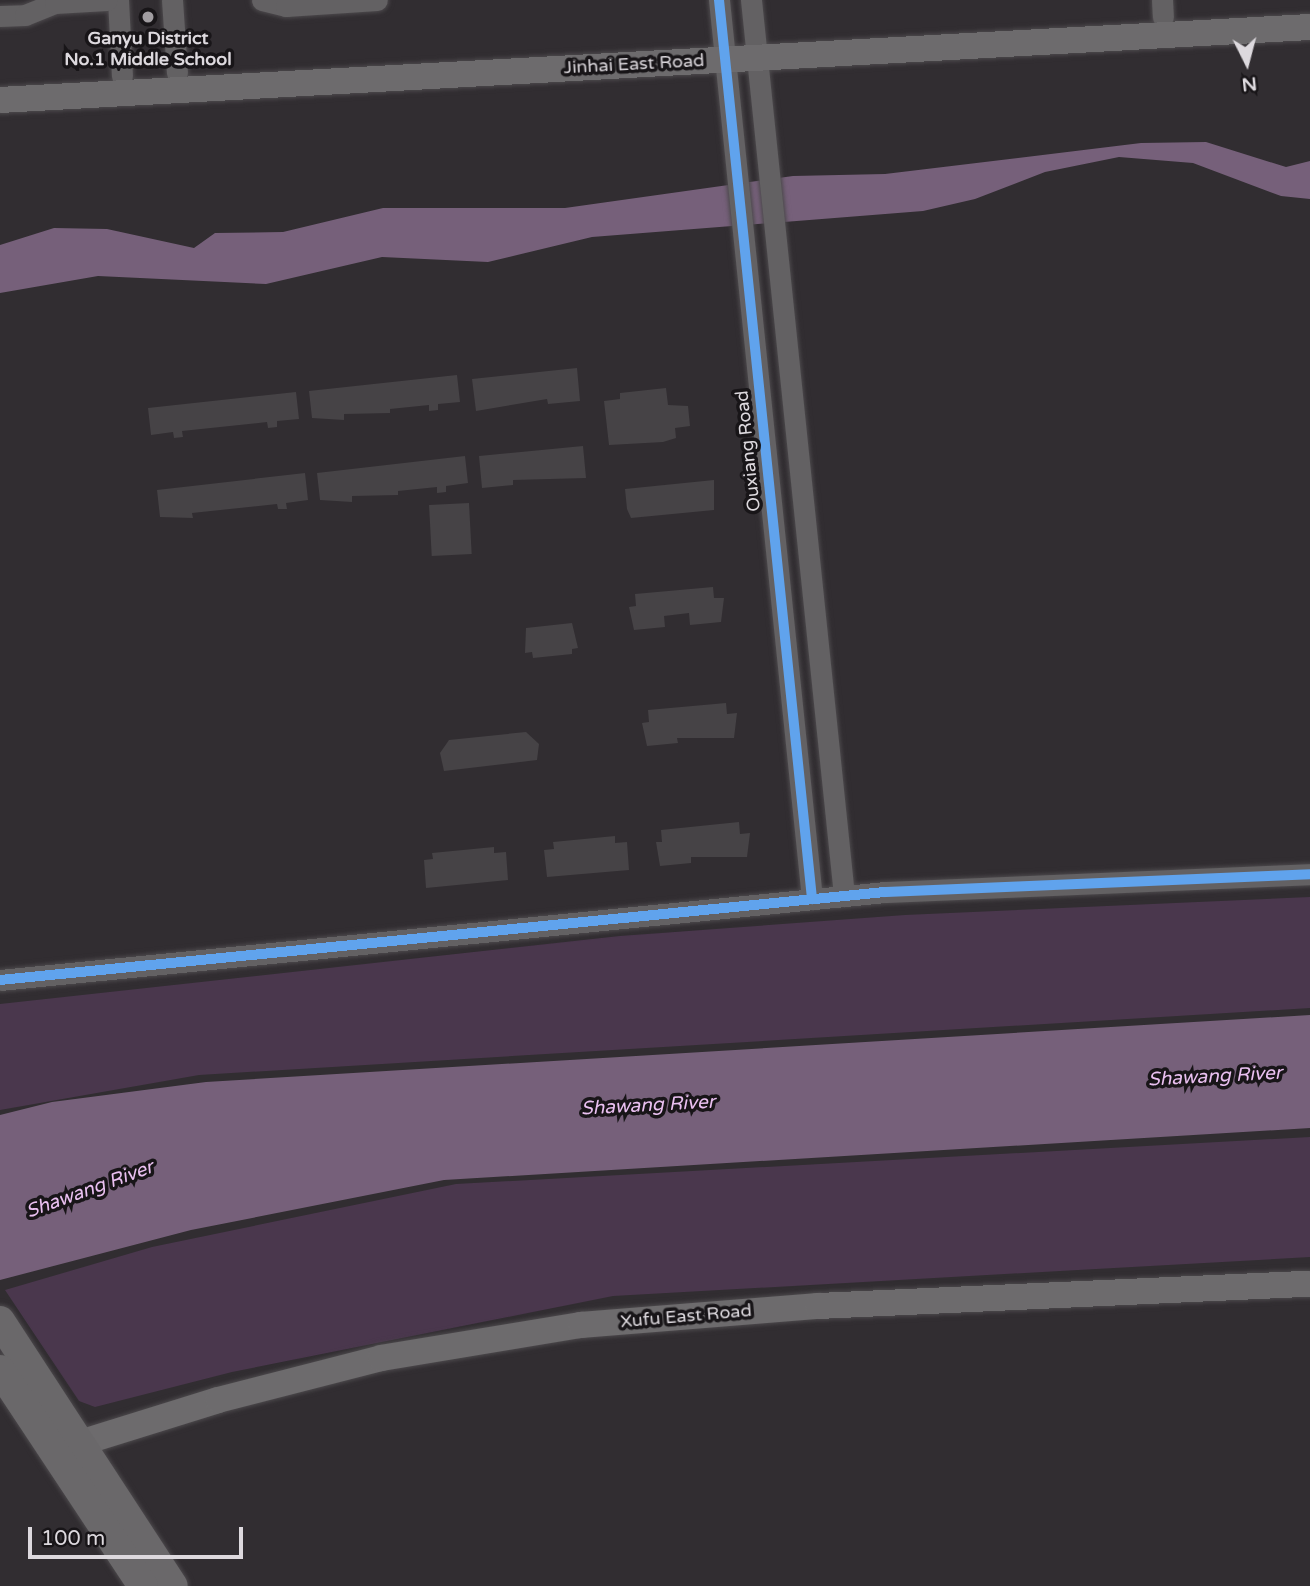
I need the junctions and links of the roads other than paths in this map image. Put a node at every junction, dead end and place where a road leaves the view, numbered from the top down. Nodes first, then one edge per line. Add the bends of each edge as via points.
1 (107, 0) edge
2 (118, 0) edge
3 (172, 0) edge
4 (262, 0) edge
5 (377, 0) edge
6 (719, 0) edge
7 (751, 0) edge
8 (1163, 9) edge
9 (1310, 10) edge
10 (0, 16) edge
11 (1310, 27) edge
12 (756, 50) junction
13 (724, 51) junction
14 (177, 73) junction
15 (122, 76) junction
16 (0, 83) edge
17 (0, 100) edge
18 (1310, 874) edge
19 (844, 896) junction
20 (812, 899) junction
21 (0, 980) edge
22 (1310, 1284) edge
23 (1310, 1301) edge
24 (0, 1321) edge
25 (0, 1370) edge
26 (82, 1452) junction
27 (143, 1586) edge
28 (173, 1586) edge

1 - 10 street via 55,4 25,15
2 - 15 street
3 - 14 street
4 - 5 street via 286,6
6 - 13 street, Ouxiang Road
7 - 12 street
8 - 9 main road, Jinhai East Road
8 - 12 main road, Jinhai East Road
11 - 12 main road, Jinhai East Road
12 - 13 main road, Jinhai East Road
12 - 19 street
13 - 14 main road, Jinhai East Road
13 - 17 main road, Jinhai East Road
13 - 20 street, Ouxiang Road
14 - 15 main road, Jinhai East Road
15 - 16 main road, Jinhai East Road
18 - 19 street
19 - 20 street
20 - 21 street
22 - 26 main road, Xufu East Road via 818,1306 581,1325 381,1358 218,1400
23 - 26 main road, Xufu East Road via 806,1324 583,1342 385,1374
24 - 26 highway
25 - 27 highway
26 - 28 highway

